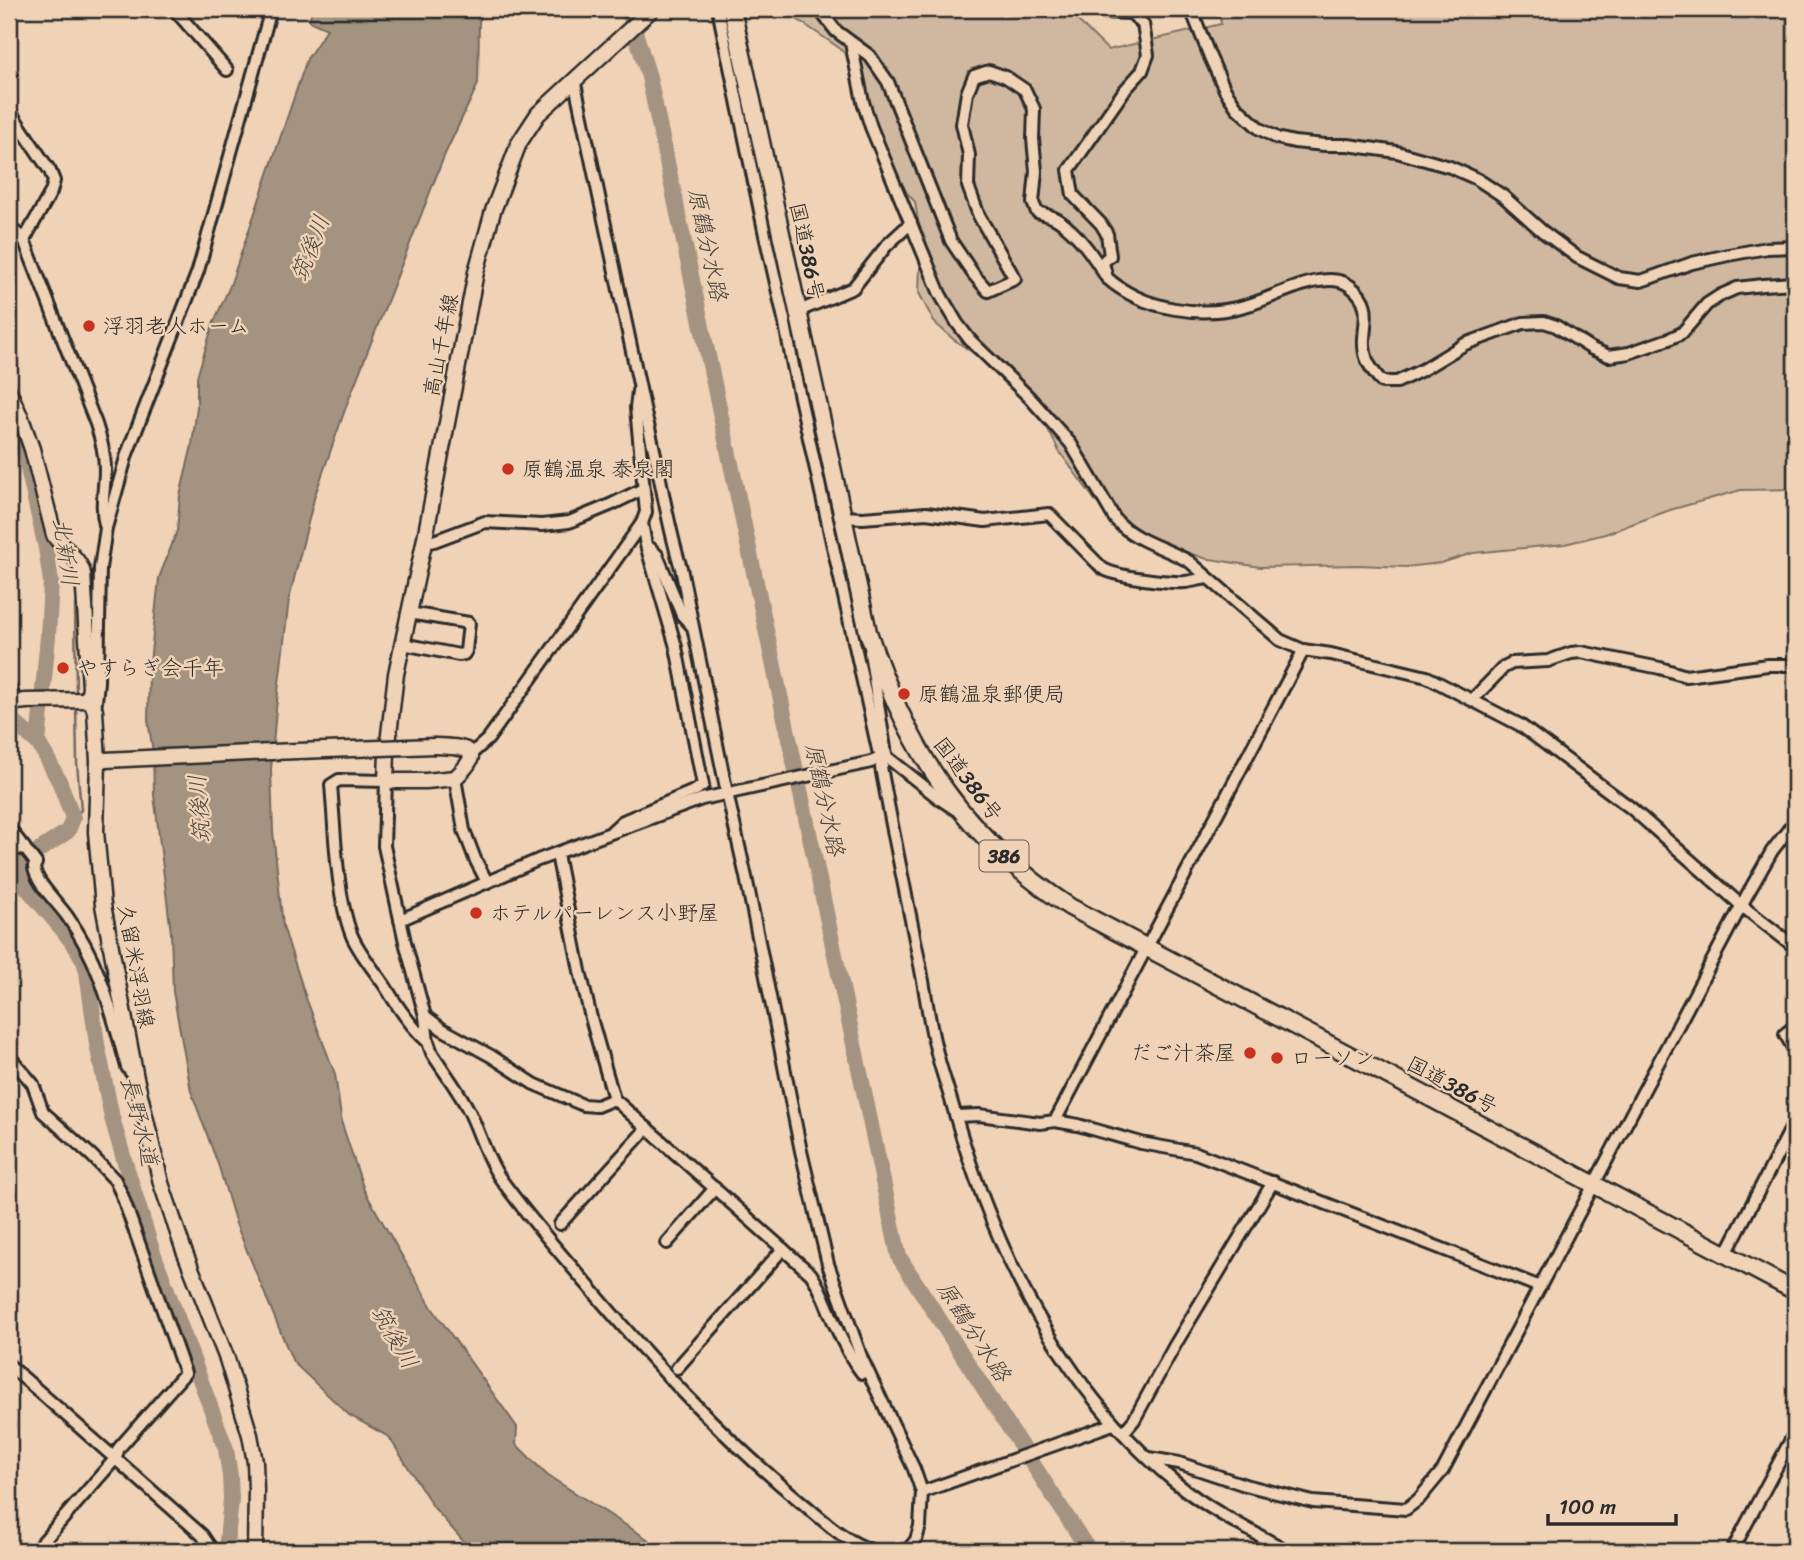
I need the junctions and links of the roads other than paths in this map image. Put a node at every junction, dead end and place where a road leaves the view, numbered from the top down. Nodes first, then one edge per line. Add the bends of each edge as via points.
1 (174, 9) edge
2 (271, 9) edge
3 (652, 9) edge
4 (718, 9) edge
5 (732, 9) edge
6 (819, 9) edge
7 (1094, 9) edge
8 (1191, 9) edge
9 (851, 43) junction
10 (227, 70) dead end
11 (578, 76) junction
12 (9, 110) edge
13 (911, 223) junction
14 (9, 226) edge
15 (24, 240) junction
16 (1795, 247) edge
17 (1107, 278) junction
18 (1795, 283) edge
19 (799, 311) junction
20 (640, 385) junction
21 (9, 391) edge
22 (644, 493) junction
23 (842, 517) junction
24 (642, 523) junction
25 (106, 527) junction
26 (424, 543) junction
27 (625, 545) junction
28 (646, 545) junction
29 (1208, 578) junction
30 (410, 613) junction
31 (693, 627) junction
32 (868, 632) junction
33 (403, 644) junction
34 (1303, 650) junction
35 (1795, 664) edge
36 (9, 687) edge
37 (1473, 699) junction
38 (16, 702) edge
39 (88, 704) junction
40 (470, 755) junction
41 (886, 755) junction
42 (101, 761) junction
43 (455, 778) junction
44 (386, 780) junction
45 (731, 793) junction
46 (962, 813) junction
47 (1795, 821) edge
48 (9, 828) edge
49 (607, 835) junction
50 (25, 848) junction
51 (9, 852) edge
52 (557, 854) junction
53 (487, 882) junction
54 (1742, 906) junction
55 (400, 920) junction
56 (1795, 947) edge
57 (1146, 948) junction
58 (425, 1016) junction
59 (1795, 1026) edge
60 (428, 1042) junction
61 (1795, 1051) edge
62 (9, 1056) edge
63 (136, 1078) junction
64 (614, 1099) junction
65 (956, 1116) junction
66 (1055, 1121) junction
67 (1795, 1121) edge
68 (647, 1128) junction
69 (1273, 1182) junction
70 (1595, 1185) junction
71 (715, 1188) junction
72 (560, 1224) dead end
73 (667, 1243) dead end
74 (783, 1249) junction
75 (1726, 1254) junction
76 (1540, 1287) junction
77 (1795, 1290) edge
78 (9, 1365) edge
79 (677, 1368) dead end
80 (874, 1387) junction
81 (1111, 1425) junction
82 (1795, 1432) edge
83 (1123, 1433) junction
84 (1149, 1458) junction
85 (115, 1459) junction
86 (925, 1491) junction
87 (35, 1551) edge
88 (211, 1551) edge
89 (256, 1551) edge
90 (874, 1551) edge
91 (907, 1551) edge
92 (1287, 1551) edge
93 (1732, 1551) edge

1 - 10 street
2 - 25 street via 198,271 127,454
3 - 11 main road, 高山千年線
4 - 41 street via 878,750
5 - 19 highway, 国道386号 / 386
6 - 9 street
7 - 17 street via 1131,13 1143,24 1148,55 1142,71 1069,170 1073,195 1107,234 1110,256 1103,263
8 - 16 street via 1225,90 1260,129 1294,142 1397,152 1450,167 1503,196 1577,257 1619,278 1642,281 1692,263
9 - 13 street via 871,127
9 - 17 street via 870,56 888,82 951,241 988,291 1015,279 979,216 968,186 969,156 962,124 967,93 974,76 989,71 1025,90 1034,109 1033,202 1037,212 1071,230
11 - 20 street
11 - 26 main road, 高山千年線 via 526,130 494,211 476,272
12 - 15 street via 54,181
13 - 19 street via 887,244 853,289
13 - 29 street via 957,323 1071,444 1115,519 1143,541 1179,555
14 - 15 street
15 - 25 street via 102,442
17 - 18 street via 1144,300 1197,312 1248,306 1324,280 1348,284 1366,309 1366,359 1382,382 1397,382 1465,344 1523,323 1556,326 1609,356 1629,352 1682,333 1707,304 1737,288
19 - 23 highway, 国道386号 / 386
20 - 22 street via 636,408
20 - 31 street
21 - 39 main road, 久留米浮羽線 via 33,449 51,528 82,568
22 - 24 street
22 - 26 street via 641,490 569,522 485,522
23 - 29 street via 926,513 985,522 1049,514 1108,572 1184,582
23 - 32 highway, 国道386号 / 386
24 - 27 street
24 - 28 street
25 - 39 street via 100,568 98,682
26 - 30 main road, 高山千年線
27 - 28 street
27 - 40 street via 488,739
28 - 31 street via 657,555 682,615
28 - 49 street via 676,647 703,785 622,821
29 - 34 street via 1280,640
30 - 33 main road, 高山千年線
30 - 33 street via 469,623 466,651 458,655
31 - 45 street
32 - 41 street
32 - 46 highway, 国道386号 / 386 via 890,694 913,740
33 - 44 main road, 高山千年線
34 - 37 street via 1427,677
34 - 57 street
35 - 37 street via 1686,676 1571,653 1548,661 1511,663
36 - 38 street
37 - 54 street via 1520,725 1631,808
38 - 39 main road
39 - 42 main road, 久留米浮羽線
40 - 42 main road, bridge via 463,747 435,746
40 - 43 main road
41 - 45 street
41 - 46 street
41 - 65 street via 881,767 887,803 936,1052
42 - 63 main road, 久留米浮羽線 via 96,832 103,905
43 - 44 main road
43 - 53 street via 464,830
44 - 55 street via 384,846
44 - 60 street via 339,780 331,785 345,913 353,938 391,997
45 - 49 street via 702,799
45 - 80 street via 828,1264
46 - 57 highway, 国道386号 / 386 via 998,851 1051,895
47 - 54 street via 1772,851
48 - 50 street
49 - 52 street
50 - 51 street
50 - 63 street via 36,863 36,877 92,955 127,1067
52 - 53 street
52 - 64 street via 583,983
53 - 55 street
54 - 56 street
54 - 70 street
55 - 58 street
57 - 66 street
57 - 70 highway, 国道386号 / 386
58 - 60 street
58 - 64 street via 534,1084 583,1105 597,1106
59 - 61 street via 1785,1034
60 - 90 street via 468,1108 498,1176 630,1334 698,1409 777,1482 848,1539
62 - 85 street via 33,1084 43,1112 115,1180 185,1373 119,1448
63 - 89 main road, 久留米浮羽線 via 161,1183 227,1359 250,1435 256,1476
64 - 68 street
65 - 66 street
65 - 81 street via 1009,1262 1061,1354
66 - 69 street via 1196,1153
67 - 75 street
68 - 71 street
68 - 72 street
69 - 76 street
69 - 83 street
70 - 75 highway, 国道386号 / 386
70 - 76 street
71 - 73 street
71 - 74 street
74 - 79 street
74 - 80 street via 818,1284 848,1351
75 - 77 highway, 国道386号 / 386
76 - 84 street via 1443,1470 1406,1509 1314,1502 1179,1462
78 - 85 street
80 - 86 street
81 - 83 street
81 - 86 street
82 - 93 street
83 - 84 street
84 - 92 street via 1205,1504
85 - 87 street
85 - 88 street via 202,1535
86 - 91 street via 916,1540

